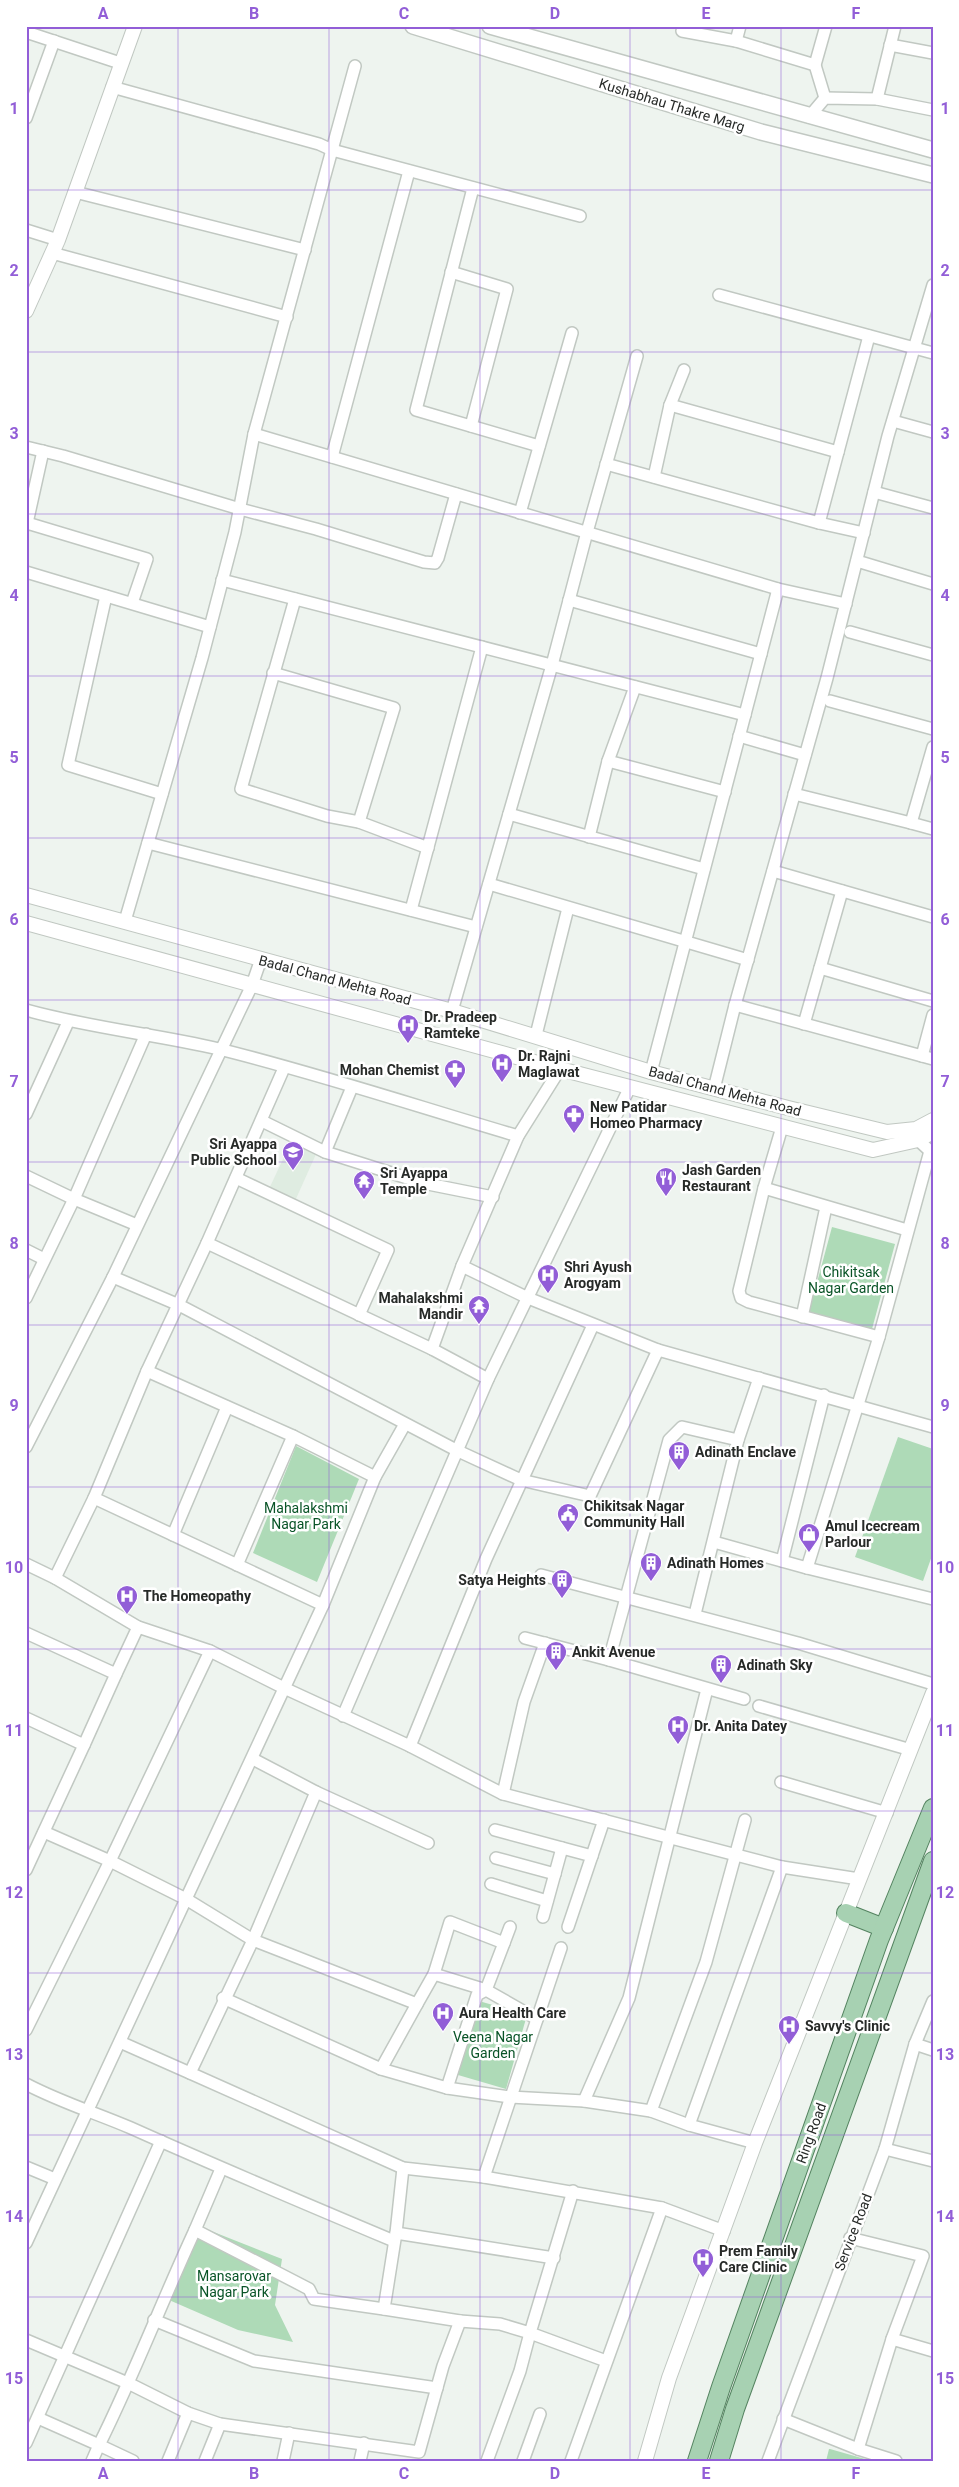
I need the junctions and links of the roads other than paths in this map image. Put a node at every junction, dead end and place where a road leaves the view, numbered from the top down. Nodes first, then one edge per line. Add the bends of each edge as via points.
1 (135, 26) edge
2 (414, 26) edge
3 (490, 26) edge
4 (740, 26) edge
5 (826, 26) edge
6 (895, 26) edge
7 (682, 31) dead end
8 (26, 32) edge
9 (54, 41) junction
10 (736, 41) junction
11 (890, 45) junction
12 (933, 53) edge
13 (120, 63) junction
14 (355, 66) dead end
15 (815, 66) junction
16 (112, 87) junction
17 (825, 98) junction
18 (877, 100) junction
19 (28, 105) edge
20 (933, 110) edge
21 (810, 117) junction
22 (26, 118) edge
23 (332, 150) junction
24 (933, 150) edge
25 (409, 171) junction
26 (933, 175) edge
27 (473, 188) junction
28 (75, 192) junction
29 (580, 216) dead end
30 (26, 230) edge
31 (58, 240) junction
32 (305, 250) junction
33 (52, 253) junction
34 (451, 272) junction
35 (933, 285) edge
36 (719, 295) dead end
37 (28, 303) edge
38 (287, 317) junction
39 (572, 333) dead end
40 (869, 336) junction
41 (914, 348) junction
42 (933, 353) edge
43 (637, 356) dead end
44 (684, 370) dead end
45 (670, 405) junction
46 (893, 421) junction
47 (471, 426) junction
48 (933, 432) edge
49 (254, 434) junction
50 (540, 446) junction
51 (26, 447) edge
52 (43, 451) junction
53 (838, 452) junction
54 (332, 457) junction
55 (606, 464) junction
56 (654, 477) junction
57 (874, 492) junction
58 (456, 494) junction
59 (933, 508) edge
60 (240, 509) junction
61 (520, 513) junction
62 (818, 523) junction
63 (26, 524) edge
64 (587, 532) junction
65 (864, 533) junction
66 (857, 561) junction
67 (26, 572) edge
68 (222, 580) junction
69 (933, 584) edge
70 (778, 589) junction
71 (106, 596) junction
72 (295, 599) junction
73 (569, 600) junction
74 (132, 603) junction
75 (846, 604) junction
76 (210, 627) junction
77 (850, 632) dead end
78 (482, 647) junction
79 (761, 654) junction
80 (933, 655) edge
81 (552, 665) junction
82 (274, 673) junction
83 (635, 687) junction
84 (830, 701) dead end
85 (745, 715) junction
86 (933, 729) edge
87 (739, 736) junction
88 (933, 747) edge
89 (805, 755) junction
90 (608, 761) junction
91 (725, 792) junction
92 (162, 794) junction
93 (794, 794) junction
94 (509, 814) junction
95 (359, 822) junction
96 (911, 823) junction
97 (933, 829) edge
98 (589, 838) junction
99 (148, 843) junction
100 (428, 848) junction
101 (704, 868) junction
102 (773, 871) junction
103 (489, 884) junction
104 (842, 891) junction
105 (26, 895) edge
106 (568, 908) junction
107 (411, 910) junction
108 (933, 917) edge
109 (125, 921) junction
110 (26, 923) edge
111 (476, 927) junction
112 (685, 942) junction
113 (261, 960) junction
114 (748, 960) junction
115 (820, 968) junction
116 (252, 985) junction
117 (933, 1001) edge
118 (735, 1005) junction
119 (26, 1010) edge
120 (452, 1011) junction
121 (933, 1016) edge
122 (68, 1022) junction
123 (804, 1024) junction
124 (146, 1034) junction
125 (536, 1036) junction
126 (220, 1049) junction
127 (928, 1057) edge
128 (284, 1068) junction
129 (560, 1069) junction
130 (652, 1072) junction
131 (352, 1087) junction
132 (630, 1087) junction
133 (714, 1089) junction
134 (26, 1114) edge
135 (933, 1120) edge
136 (262, 1121) junction
137 (782, 1127) junction
138 (933, 1132) edge
139 (518, 1136) junction
140 (918, 1140) junction
141 (325, 1152) junction
142 (26, 1176) edge
143 (236, 1178) junction
144 (764, 1188) junction
145 (493, 1197) junction
146 (74, 1199) junction
147 (826, 1207) junction
148 (137, 1225) junction
149 (907, 1230) junction
150 (207, 1243) junction
151 (26, 1250) edge
152 (44, 1259) junction
153 (462, 1266) junction
154 (114, 1277) junction
155 (26, 1298) edge
156 (528, 1298) junction
157 (749, 1302) junction
158 (735, 1304) dead end
159 (179, 1305) junction
160 (359, 1316) junction
161 (802, 1317) junction
162 (593, 1325) junction
163 (879, 1337) junction
164 (432, 1349) junction
165 (658, 1350) junction
166 (147, 1371) junction
167 (759, 1378) junction
168 (488, 1379) junction
169 (824, 1396) junction
170 (856, 1404) junction
171 (227, 1407) junction
172 (405, 1424) junction
173 (932, 1426) edge
174 (293, 1436) junction
175 (738, 1440) junction
176 (26, 1448) edge
177 (458, 1451) junction
178 (376, 1477) junction
179 (521, 1480) junction
180 (94, 1498) junction
181 (173, 1535) junction
182 (714, 1542) junction
183 (782, 1560) junction
184 (26, 1564) edge
185 (238, 1565) junction
186 (806, 1568) junction
187 (541, 1575) dead end
188 (55, 1578) junction
189 (624, 1598) junction
190 (933, 1599) edge
191 (323, 1605) junction
192 (695, 1614) junction
193 (138, 1627) junction
194 (26, 1633) edge
195 (525, 1638) dead end
196 (545, 1643) junction
197 (210, 1651) junction
198 (609, 1660) junction
199 (116, 1674) junction
200 (933, 1684) edge
201 (284, 1688) junction
202 (708, 1689) junction
203 (933, 1693) edge
204 (744, 1699) dead end
205 (759, 1706) dead end
206 (344, 1716) junction
207 (26, 1718) edge
208 (84, 1745) junction
209 (410, 1746) junction
210 (911, 1750) junction
211 (253, 1759) junction
212 (781, 1782) dead end
213 (316, 1792) junction
214 (503, 1794) junction
215 (933, 1808) edge
216 (887, 1813) junction
217 (604, 1820) junction
218 (745, 1820) dead end
219 (495, 1830) dead end
220 (44, 1832) junction
221 (670, 1838) junction
222 (428, 1843) dead end
223 (562, 1848) junction
224 (737, 1855) junction
225 (592, 1856) junction
226 (496, 1858) dead end
227 (110, 1861) junction
228 (933, 1861) edge
229 (782, 1867) junction
230 (26, 1870) edge
231 (554, 1874) junction
232 (859, 1879) junction
233 (491, 1884) dead end
234 (186, 1899) junction
235 (547, 1901) junction
236 (846, 1913) junction
237 (543, 1917) dead end
238 (510, 1927) dead end
239 (568, 1927) dead end
240 (884, 1928) junction
241 (253, 1940) junction
242 (504, 1943) junction
243 (561, 1948) dead end
244 (434, 1974) junction
245 (486, 1990) junction
246 (223, 1998) junction
247 (933, 2001) edge
248 (417, 2004) junction
249 (537, 2019) junction
250 (26, 2030) edge
251 (120, 2042) junction
252 (915, 2044) junction
253 (933, 2050) edge
254 (382, 2069) junction
255 (190, 2073) junction
256 (26, 2084) edge
257 (447, 2088) junction
258 (510, 2097) junction
259 (584, 2101) junction
260 (88, 2110) junction
261 (651, 2111) junction
262 (689, 2125) junction
263 (161, 2141) junction
264 (755, 2143) junction
265 (885, 2149) junction
266 (933, 2161) edge
267 (26, 2167) edge
268 (403, 2168) junction
269 (222, 2169) junction
270 (484, 2177) junction
271 (56, 2179) junction
272 (573, 2192) junction
273 (662, 2208) junction
274 (195, 2230) junction
275 (724, 2231) junction
276 (395, 2237) junction
277 (850, 2238) junction
278 (26, 2243) edge
279 (928, 2257) edge
280 (554, 2258) junction
281 (384, 2309) junction
282 (154, 2320) junction
283 (460, 2321) junction
284 (530, 2333) junction
285 (892, 2339) junction
286 (26, 2340) edge
287 (933, 2351) edge
288 (67, 2356) junction
289 (606, 2361) junction
290 (130, 2384) junction
291 (437, 2388) junction
292 (188, 2413) junction
293 (540, 2414) dead end
294 (38, 2418) junction
295 (783, 2419) junction
296 (220, 2424) junction
297 (288, 2434) junction
298 (26, 2443) edge
299 (364, 2443) junction
300 (99, 2445) junction
301 (858, 2449) junction
302 (418, 2456) edge
303 (92, 2461) edge
304 (133, 2461) edge
305 (168, 2461) edge
306 (205, 2461) edge
307 (283, 2461) edge
308 (360, 2461) edge
309 (487, 2461) edge
310 (523, 2461) edge
311 (571, 2461) edge
312 (645, 2461) edge
313 (698, 2461) edge
314 (718, 2461) edge
315 (768, 2461) edge
316 (896, 2461) edge

1 - 13 street
2 - 26 main road, Kushabhau Thakre Marg via 761,132
3 - 21 main road, Kushabhau Thakre Marg
4 - 10 street
5 - 15 street
6 - 11 street
7 - 10 street
8 - 9 street
9 - 13 street
9 - 19 street
10 - 15 street
11 - 12 street
11 - 18 street
13 - 16 street
14 - 23 street
15 - 17 street
16 - 23 street
16 - 28 street
17 - 18 street
17 - 21 street
18 - 20 street
19 - 22 street
21 - 24 main road, Kushabhau Thakre Marg
23 - 25 street
23 - 32 street
25 - 27 street
25 - 54 street
27 - 29 street
27 - 34 street
28 - 31 street
28 - 32 street
30 - 31 street
31 - 33 street
32 - 38 street
33 - 37 street
33 - 38 street
34 - 47 street via 416,410
34 - 47 street via 507,289
35 - 41 street
36 - 40 street
38 - 49 street
39 - 50 street
40 - 41 street
40 - 53 street
41 - 42 street
41 - 46 street
43 - 55 street
44 - 45 street
45 - 53 street
45 - 56 street
46 - 48 street
46 - 57 street
47 - 50 street
49 - 54 street
49 - 60 street
50 - 61 street
51 - 52 street
52 - 60 street
52 - 63 street
53 - 62 street
54 - 58 street
55 - 56 street
55 - 64 street
56 - 62 street
57 - 59 street
57 - 65 street
58 - 60 street via 435,563
58 - 61 street
60 - 68 street
61 - 64 street
62 - 65 street
63 - 74 street via 148,559
64 - 70 street
64 - 73 street
65 - 66 street
66 - 69 street
66 - 75 street
67 - 71 street
68 - 72 street
68 - 76 street
70 - 75 street
70 - 79 street
71 - 74 street
71 - 92 street via 68,765
72 - 78 street
72 - 82 street
73 - 79 street
73 - 81 street
74 - 76 street
75 - 89 street
76 - 92 street
77 - 80 street
78 - 81 street
78 - 100 street
79 - 85 street
81 - 83 street
81 - 94 street
82 - 95 street via 241,789 328,816
82 - 95 street via 394,708
83 - 85 street
83 - 90 street
84 - 86 street
85 - 87 street
87 - 89 street
87 - 91 street
88 - 96 street
89 - 93 street
90 - 91 street
90 - 98 street
91 - 101 street
92 - 99 street
93 - 96 street
93 - 102 street
94 - 98 street
94 - 103 street
95 - 100 street
96 - 97 street
98 - 101 street
99 - 107 street
99 - 109 street
100 - 107 street
101 - 112 street
102 - 104 street
102 - 114 street
103 - 106 street
103 - 111 street
104 - 108 street
104 - 115 street
105 - 109 street, Badal Chand Mehta Road
106 - 112 street
106 - 125 street
107 - 111 street
109 - 113 street, Badal Chand Mehta Road
110 - 116 street
111 - 120 street
112 - 114 street
112 - 130 street
113 - 116 street
113 - 120 street, Badal Chand Mehta Road
114 - 118 street
115 - 117 street
115 - 123 street
116 - 126 street
116 - 129 street
118 - 123 street
118 - 133 street
119 - 122 street
120 - 125 street, Badal Chand Mehta Road
121 - 127 street
122 - 124 street
122 - 134 street
123 - 127 street
124 - 126 street
124 - 146 street
125 - 130 street, Badal Chand Mehta Road
126 - 128 street
126 - 148 street
128 - 131 street
128 - 136 street
129 - 132 street
129 - 139 street
130 - 133 street, Badal Chand Mehta Road
131 - 139 street
131 - 141 street
132 - 137 street
132 - 156 street
133 - 135 street, Badal Chand Mehta Road via 887,1132 916,1129
136 - 141 street
136 - 143 street
137 - 140 street via 873,1150
137 - 144 street
138 - 140 street
139 - 145 street
140 - 149 street via 930,1151
141 - 145 street via 423,1183
142 - 146 street
143 - 150 street
143 - 160 street via 388,1250
144 - 147 street
144 - 157 street via 739,1291 741,1298
145 - 153 street
146 - 148 street
146 - 152 street
147 - 149 street
147 - 161 street
148 - 154 street
149 - 163 street
150 - 159 street
150 - 160 street
151 - 152 street
152 - 155 street
153 - 156 street
153 - 164 street
154 - 159 street
154 - 176 street
156 - 162 street
156 - 168 street
157 - 158 street
157 - 161 street
159 - 166 street
159 - 172 street
160 - 164 street
161 - 163 street
162 - 165 street
162 - 179 street
163 - 170 street
164 - 168 street
165 - 167 street
165 - 179 street via 590,1496
166 - 171 street
166 - 180 street
167 - 169 street
167 - 175 street
168 - 177 street
169 - 170 street
169 - 183 street
170 - 173 street
170 - 186 street
171 - 174 street
171 - 181 street
172 - 177 street
172 - 178 street
174 - 178 street
174 - 185 street
175 - 182 street
175 - 189 street via 682,1427 669,1440
177 - 179 street
177 - 206 street
178 - 191 street
179 - 209 street
180 - 181 street
180 - 188 street
181 - 185 street
182 - 183 street
182 - 192 street
183 - 186 street
184 - 188 street
185 - 191 street
186 - 190 street
187 - 189 street
188 - 193 street
189 - 192 street
189 - 198 street
191 - 201 street
192 - 200 street
193 - 197 street
193 - 199 street
194 - 199 street
195 - 196 street
196 - 198 street
196 - 214 street via 524,1702
197 - 201 street
197 - 227 street
198 - 202 street
199 - 208 street
201 - 206 street
201 - 211 street
202 - 204 street
202 - 221 street
203 - 210 street
205 - 210 street
206 - 209 street
207 - 208 street
208 - 220 street
209 - 214 street
210 - 216 street
211 - 213 street
211 - 234 street
212 - 216 street
213 - 222 street
213 - 241 street
214 - 217 street
215 - 240 main road, Ring Road
216 - 232 street
217 - 221 street
217 - 225 street
218 - 224 street
219 - 223 street
220 - 227 street
220 - 230 street
221 - 224 street
221 - 259 street via 629,1998
223 - 225 street
223 - 231 street
224 - 229 street
224 - 261 street via 706,1962
225 - 239 street
226 - 231 street
227 - 234 street
227 - 250 street
228 - 314 main road, Ring Road
229 - 232 street
229 - 262 street
231 - 235 street
232 - 236 street
233 - 235 street
234 - 241 street
234 - 251 street
235 - 237 street
236 - 240 main road
236 - 264 street
238 - 242 street
240 - 313 main road, Ring Road via 724,2378
241 - 246 street
241 - 248 street
242 - 244 street via 450,1922
242 - 245 street
243 - 249 street
244 - 245 street
244 - 248 street
245 - 249 street
245 - 257 street via 477,1995
246 - 254 street
246 - 255 street
247 - 252 street, Service Road
248 - 254 street
249 - 258 street
251 - 255 street
251 - 260 street
252 - 253 street
252 - 265 street, Service Road
254 - 257 street
255 - 268 street
256 - 260 street
257 - 258 street
258 - 259 street
258 - 270 street
259 - 261 street
260 - 263 street
260 - 271 street
261 - 262 street
262 - 264 street
263 - 269 street
263 - 288 street
264 - 275 street
265 - 266 street
265 - 277 street, Service Road
267 - 271 street
268 - 270 street
268 - 276 street
269 - 274 street
269 - 276 street
270 - 272 street
271 - 278 street
272 - 273 street
272 - 280 street
273 - 275 street
273 - 289 street
274 - 281 street via 309,2289 314,2299
274 - 282 street
275 - 312 street via 669,2378
276 - 280 street
276 - 281 street
277 - 279 street
277 - 295 street, Service Road
279 - 285 street
280 - 284 street
281 - 283 street
282 - 290 street
282 - 291 street via 254,2361
283 - 284 street via 500,2324
283 - 291 street
284 - 289 street
284 - 309 street via 520,2371
285 - 287 street
285 - 301 street
286 - 288 street
288 - 290 street
288 - 294 street
289 - 311 street
290 - 292 street
290 - 300 street
291 - 302 street
292 - 296 street
292 - 305 street
293 - 310 street
294 - 298 street
294 - 300 street
295 - 301 street
295 - 315 street, Service Road
296 - 297 street
296 - 306 street
297 - 299 street
297 - 307 street
299 - 302 street
299 - 308 street
300 - 303 street
300 - 304 street
301 - 316 street

